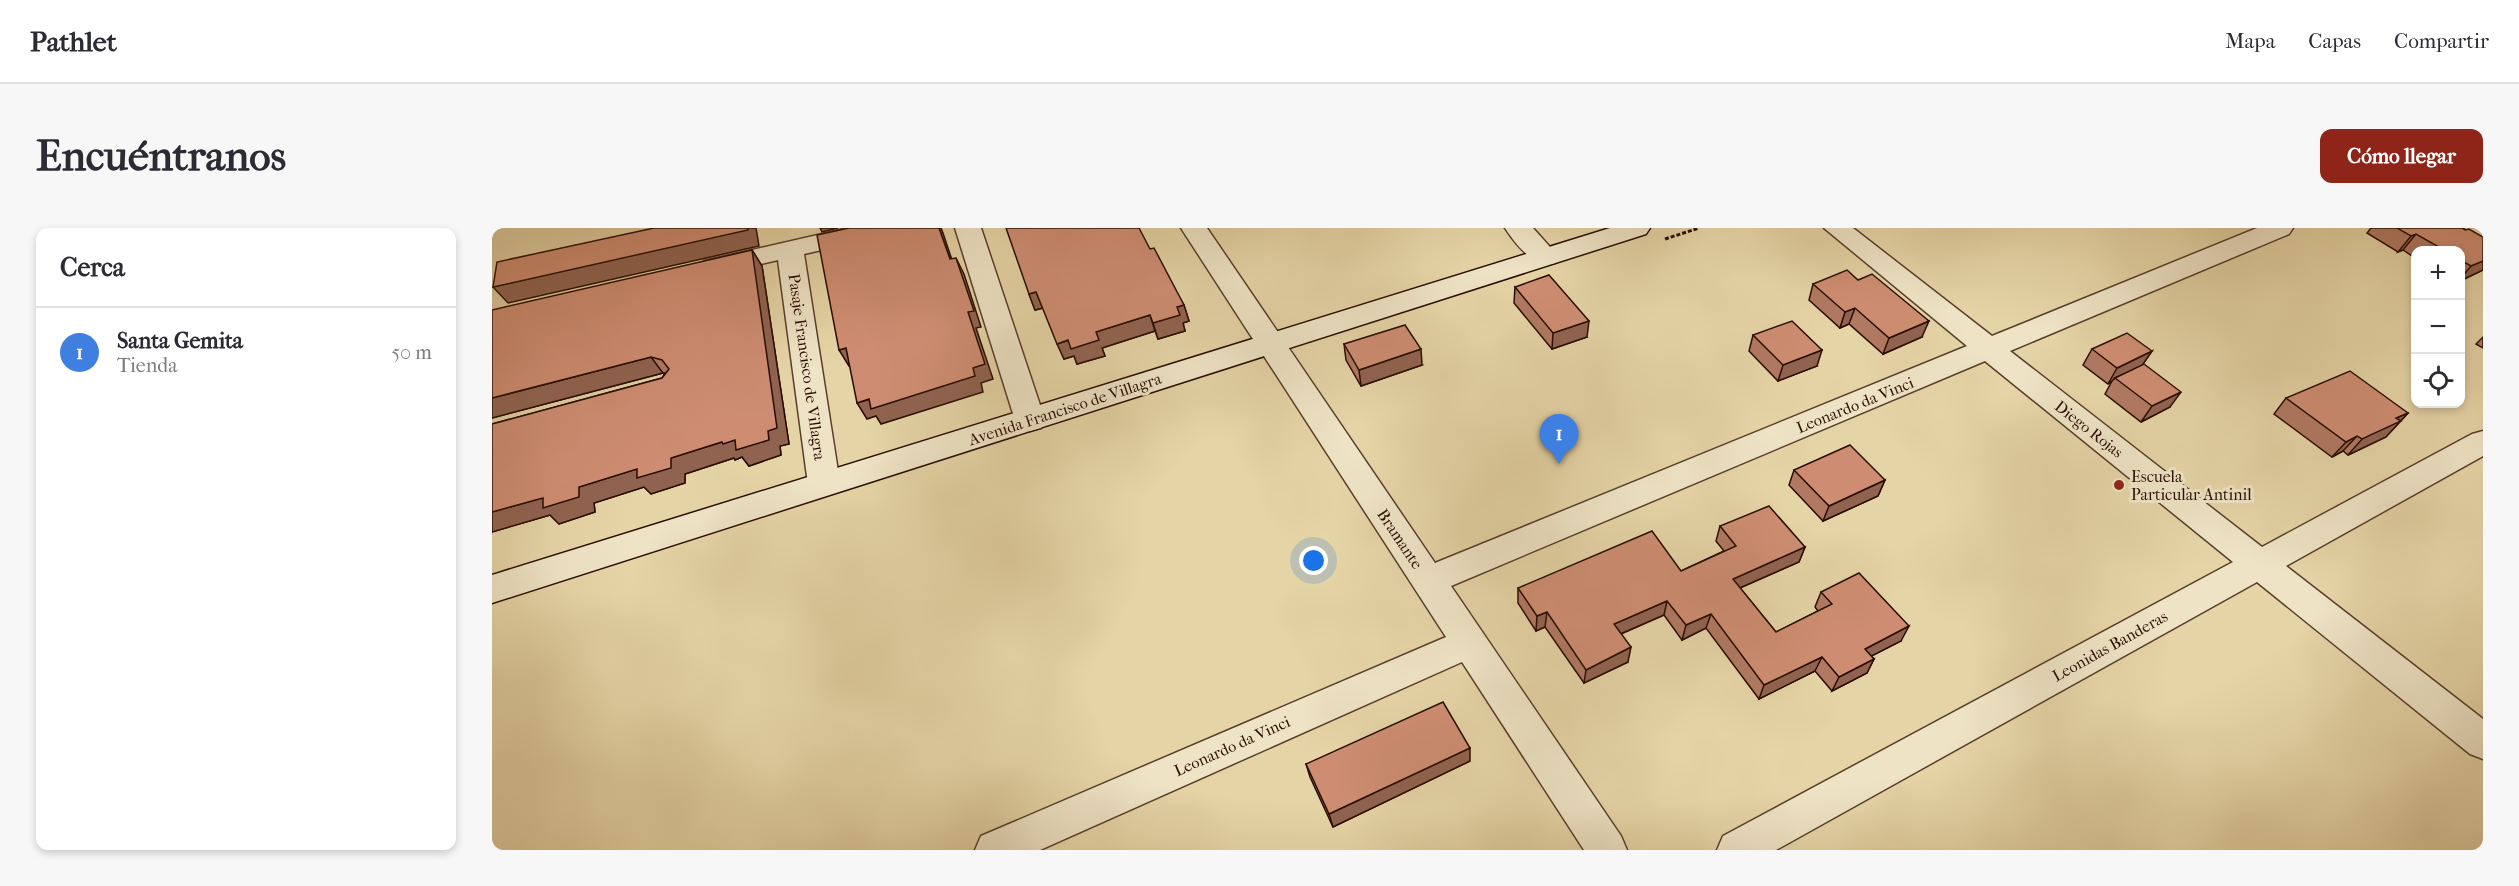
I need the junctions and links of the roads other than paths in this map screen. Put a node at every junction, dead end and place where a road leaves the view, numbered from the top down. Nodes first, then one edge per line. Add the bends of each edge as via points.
1 (883, 228) edge
2 (968, 228) edge
3 (1194, 228) edge
4 (1518, 228) edge
5 (1637, 228) edge
6 (1837, 228) edge
7 (2280, 228) edge
8 (2476, 228) edge
9 (2483, 232) edge
10 (789, 249) junction
11 (1546, 257) junction
12 (687, 273) edge
13 (1271, 344) junction
14 (1990, 350) junction
15 (1030, 420) junction
16 (2483, 442) edge
17 (824, 484) junction
18 (2259, 564) junction
19 (1428, 581) junction
20 (492, 589) edge
21 (1469, 643) junction
22 (2483, 742) edge
23 (995, 850) edge
24 (1607, 850) edge
25 (1737, 850) edge

1 - 10 street
2 - 15 street
3 - 13 street, Bramante
4 - 11 street
5 - 11 street, Avenida Francisco de Villagra
6 - 14 street, Diego Rojas
7 - 14 street, Leonardo da Vinci
8 - 9 street
10 - 12 street
10 - 17 street, Pasaje Francisco de Villagra
11 - 13 street, Avenida Francisco de Villagra
13 - 15 street, Avenida Francisco de Villagra
13 - 19 street, Bramante
14 - 18 street, Diego Rojas
14 - 19 street, Leonardo da Vinci
15 - 17 street, Avenida Francisco de Villagra
16 - 18 street, Leonidas Banderas
17 - 20 street, Avenida Francisco de Villagra
18 - 22 street, Diego Rojas
18 - 25 street, Leonidas Banderas
19 - 21 street, Bramante
21 - 23 street, Leonardo da Vinci
21 - 24 street, Bramante

